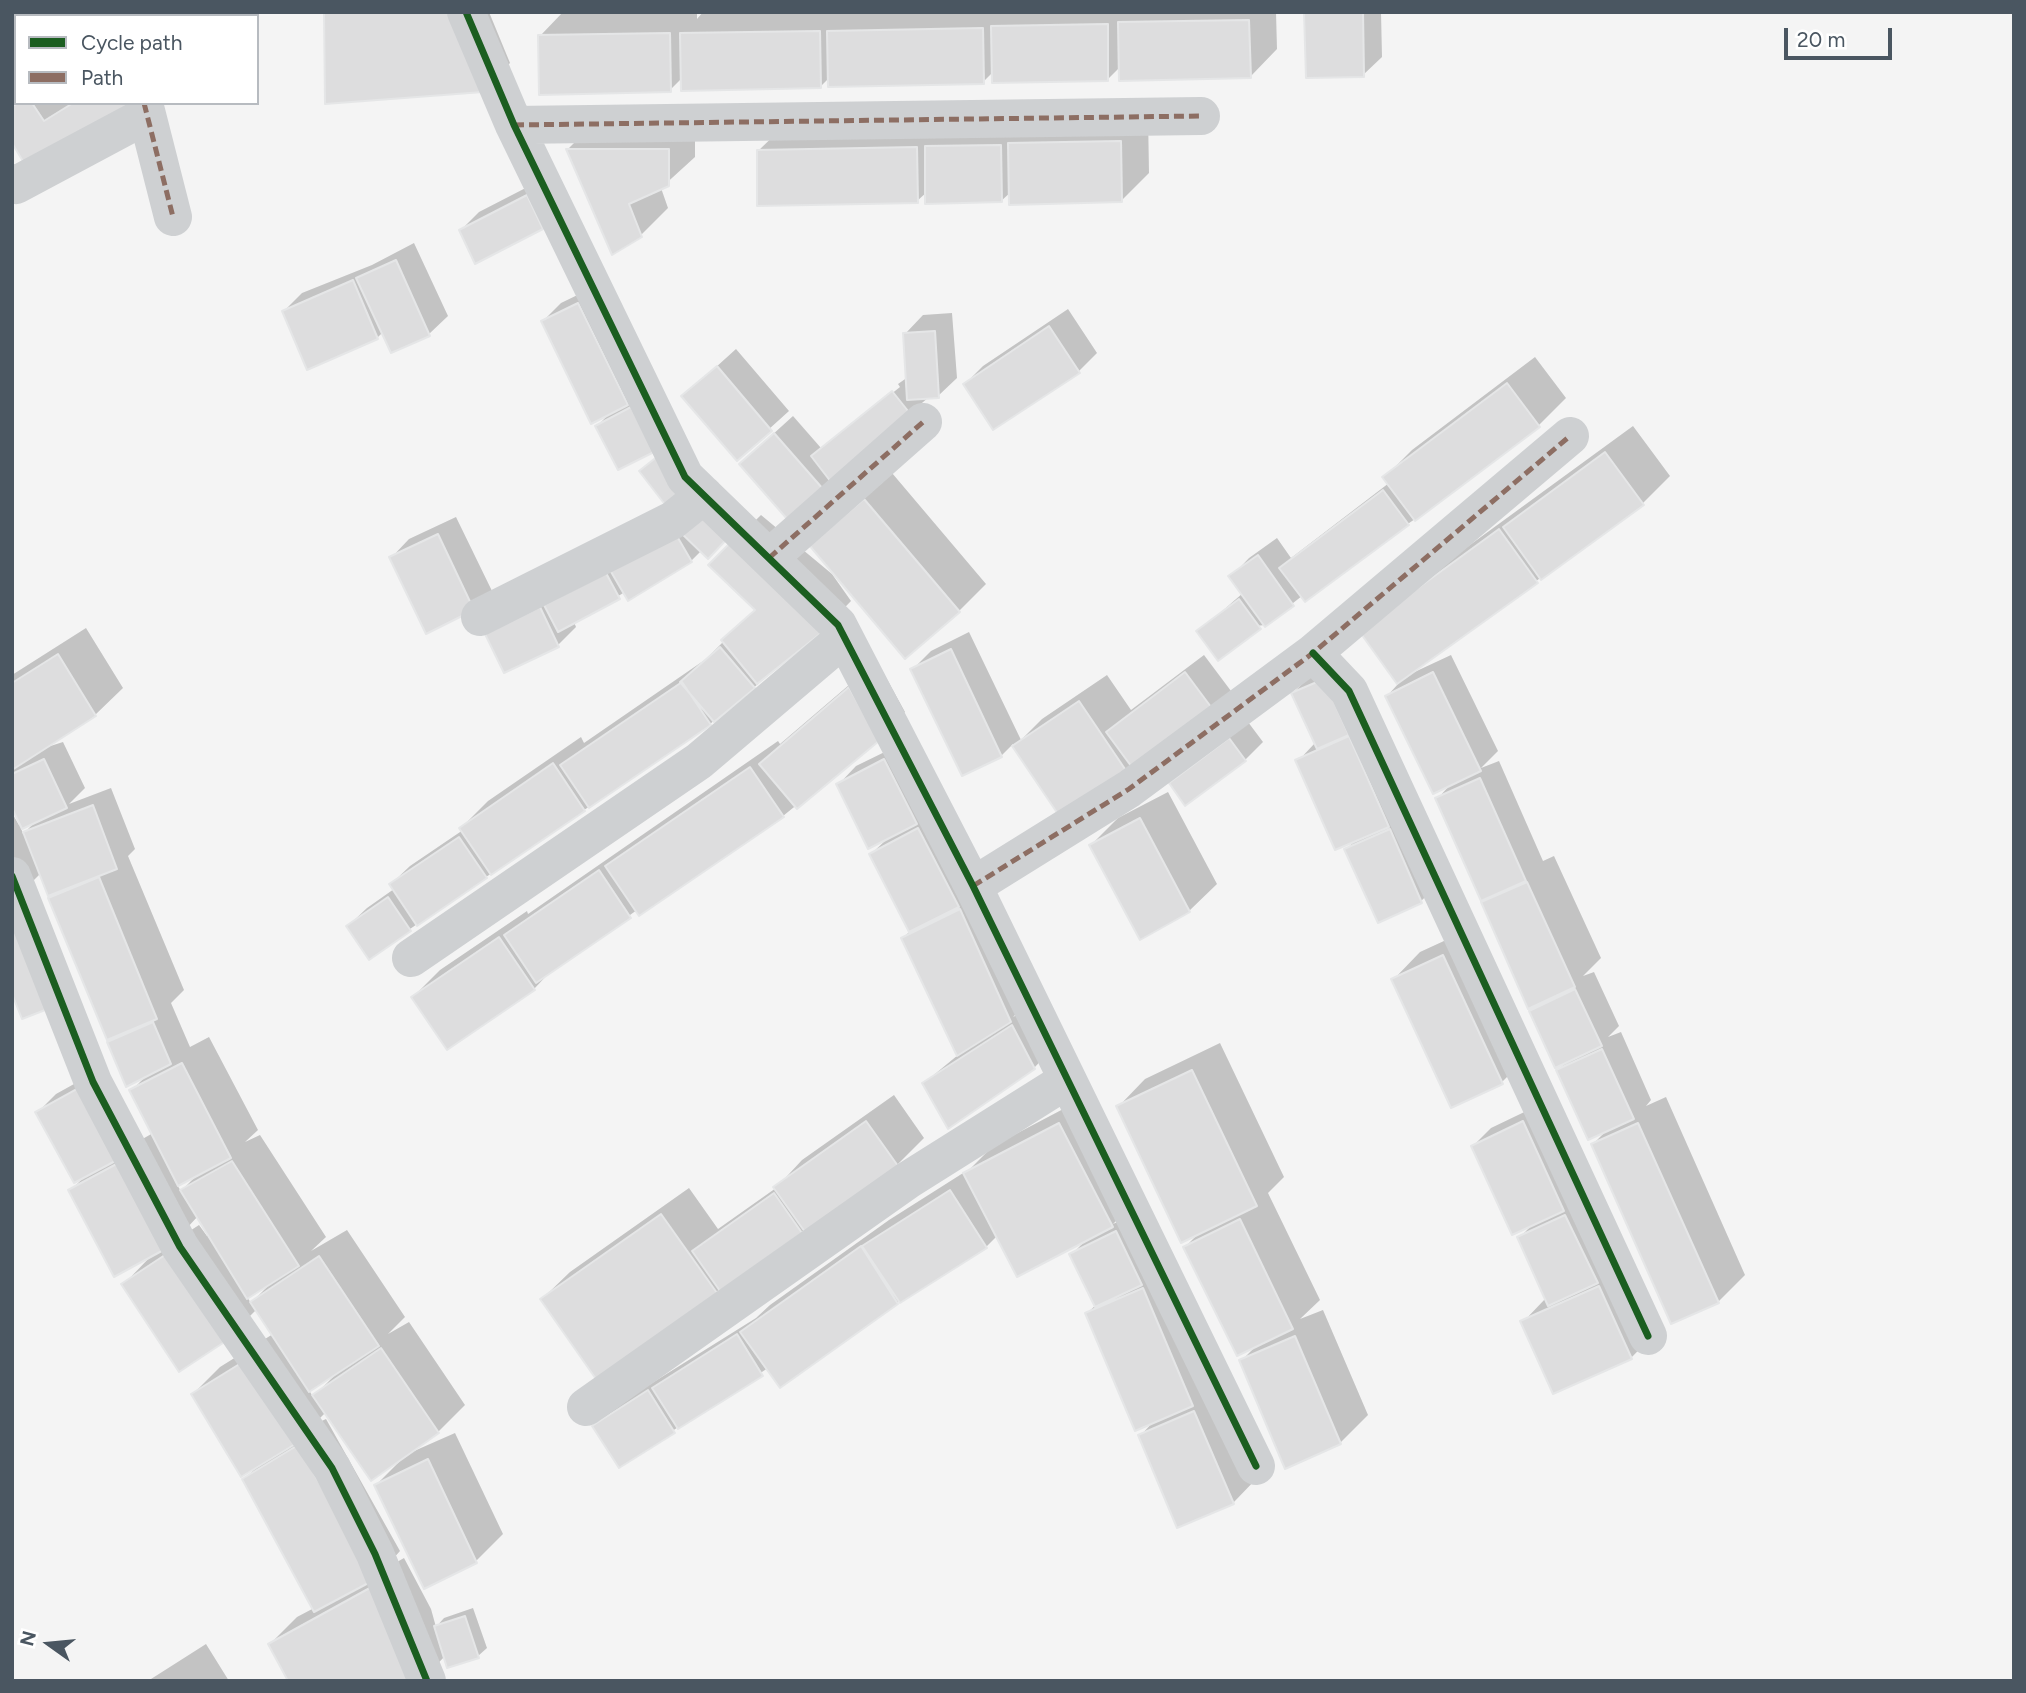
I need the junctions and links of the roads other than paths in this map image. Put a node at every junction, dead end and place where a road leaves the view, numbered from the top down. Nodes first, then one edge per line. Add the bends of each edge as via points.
1 (466, 12) edge
2 (145, 109) edge
3 (1201, 116) dead end
4 (514, 125) junction
5 (12, 183) edge
6 (173, 217) dead end
7 (923, 422) dead end
8 (1570, 436) dead end
9 (704, 495) junction
10 (769, 558) junction
11 (480, 617) dead end
12 (844, 638) junction
13 (1313, 653) junction
14 (12, 876) edge
15 (973, 887) junction
16 (411, 958) dead end
17 (1067, 1080) junction
18 (1648, 1336) dead end
19 (586, 1407) dead end
20 (1256, 1466) dead end
21 (427, 1681) edge

1 - 4 street
2 - 5 street via 16,185
2 - 6 street
3 - 4 street
4 - 9 street via 685,477
7 - 10 street
8 - 13 street
9 - 10 street
9 - 11 street via 673,520
10 - 12 street via 838,625
12 - 15 street
12 - 16 street via 699,761
13 - 15 street via 1129,789
13 - 18 street via 1349,691
14 - 21 street via 100,1094 180,1247 332,1468 375,1554
15 - 17 street
17 - 19 street via 908,1180
17 - 20 street

